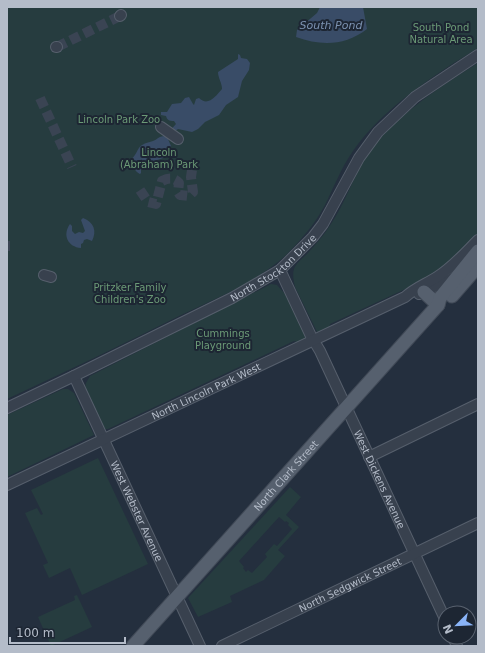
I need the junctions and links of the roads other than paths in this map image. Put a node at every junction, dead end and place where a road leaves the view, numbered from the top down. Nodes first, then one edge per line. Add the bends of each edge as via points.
1 (478, 55) edge
2 (161, 127) dead end
3 (178, 139) dead end
4 (478, 240) edge
5 (478, 251) edge
6 (477, 268) edge
7 (280, 270) junction
8 (457, 277) junction
9 (424, 292) junction
10 (405, 297) junction
11 (438, 305) junction
12 (314, 340) junction
13 (74, 376) junction
14 (478, 404) edge
15 (7, 408) edge
16 (346, 408) junction
17 (104, 439) junction
18 (369, 457) junction
19 (7, 485) edge
20 (478, 524) edge
21 (414, 554) junction
22 (177, 597) junction
23 (438, 605) edge
24 (133, 646) edge
25 (200, 646) edge
26 (222, 646) edge

1 - 7 street, North Stockton Drive via 415,97 378,132 359,158 323,224
2 - 3 street
4 - 10 street, North Lincoln Park West via 452,266
5 - 8 main road, North Clark Street
6 - 8 street, North Lincoln Park West
6 - 11 main road, North Clark Street via 445,303
7 - 12 street, West Dickens Avenue
7 - 13 street, North Stockton Drive via 237,295
8 - 9 street, North Lincoln Park West
8 - 11 main road, North Clark Street via 440,298
9 - 10 street, North Lincoln Park West
9 - 11 main road
10 - 12 street, North Lincoln Park West
11 - 16 main road, North Clark Street
12 - 16 street, West Dickens Avenue
12 - 17 street, North Lincoln Park West
13 - 15 street, North Stockton Drive
13 - 17 street, West Webster Avenue
14 - 18 street
16 - 18 street, West Dickens Avenue
16 - 22 main road, North Clark Street
17 - 19 street, North Lincoln Park West
17 - 22 street, West Webster Avenue
18 - 21 street, West Dickens Avenue
20 - 21 street, North Sedgwick Street
21 - 23 street, West Dickens Avenue
21 - 26 street, North Sedgwick Street
22 - 24 main road, North Clark Street
22 - 25 street, West Webster Avenue

